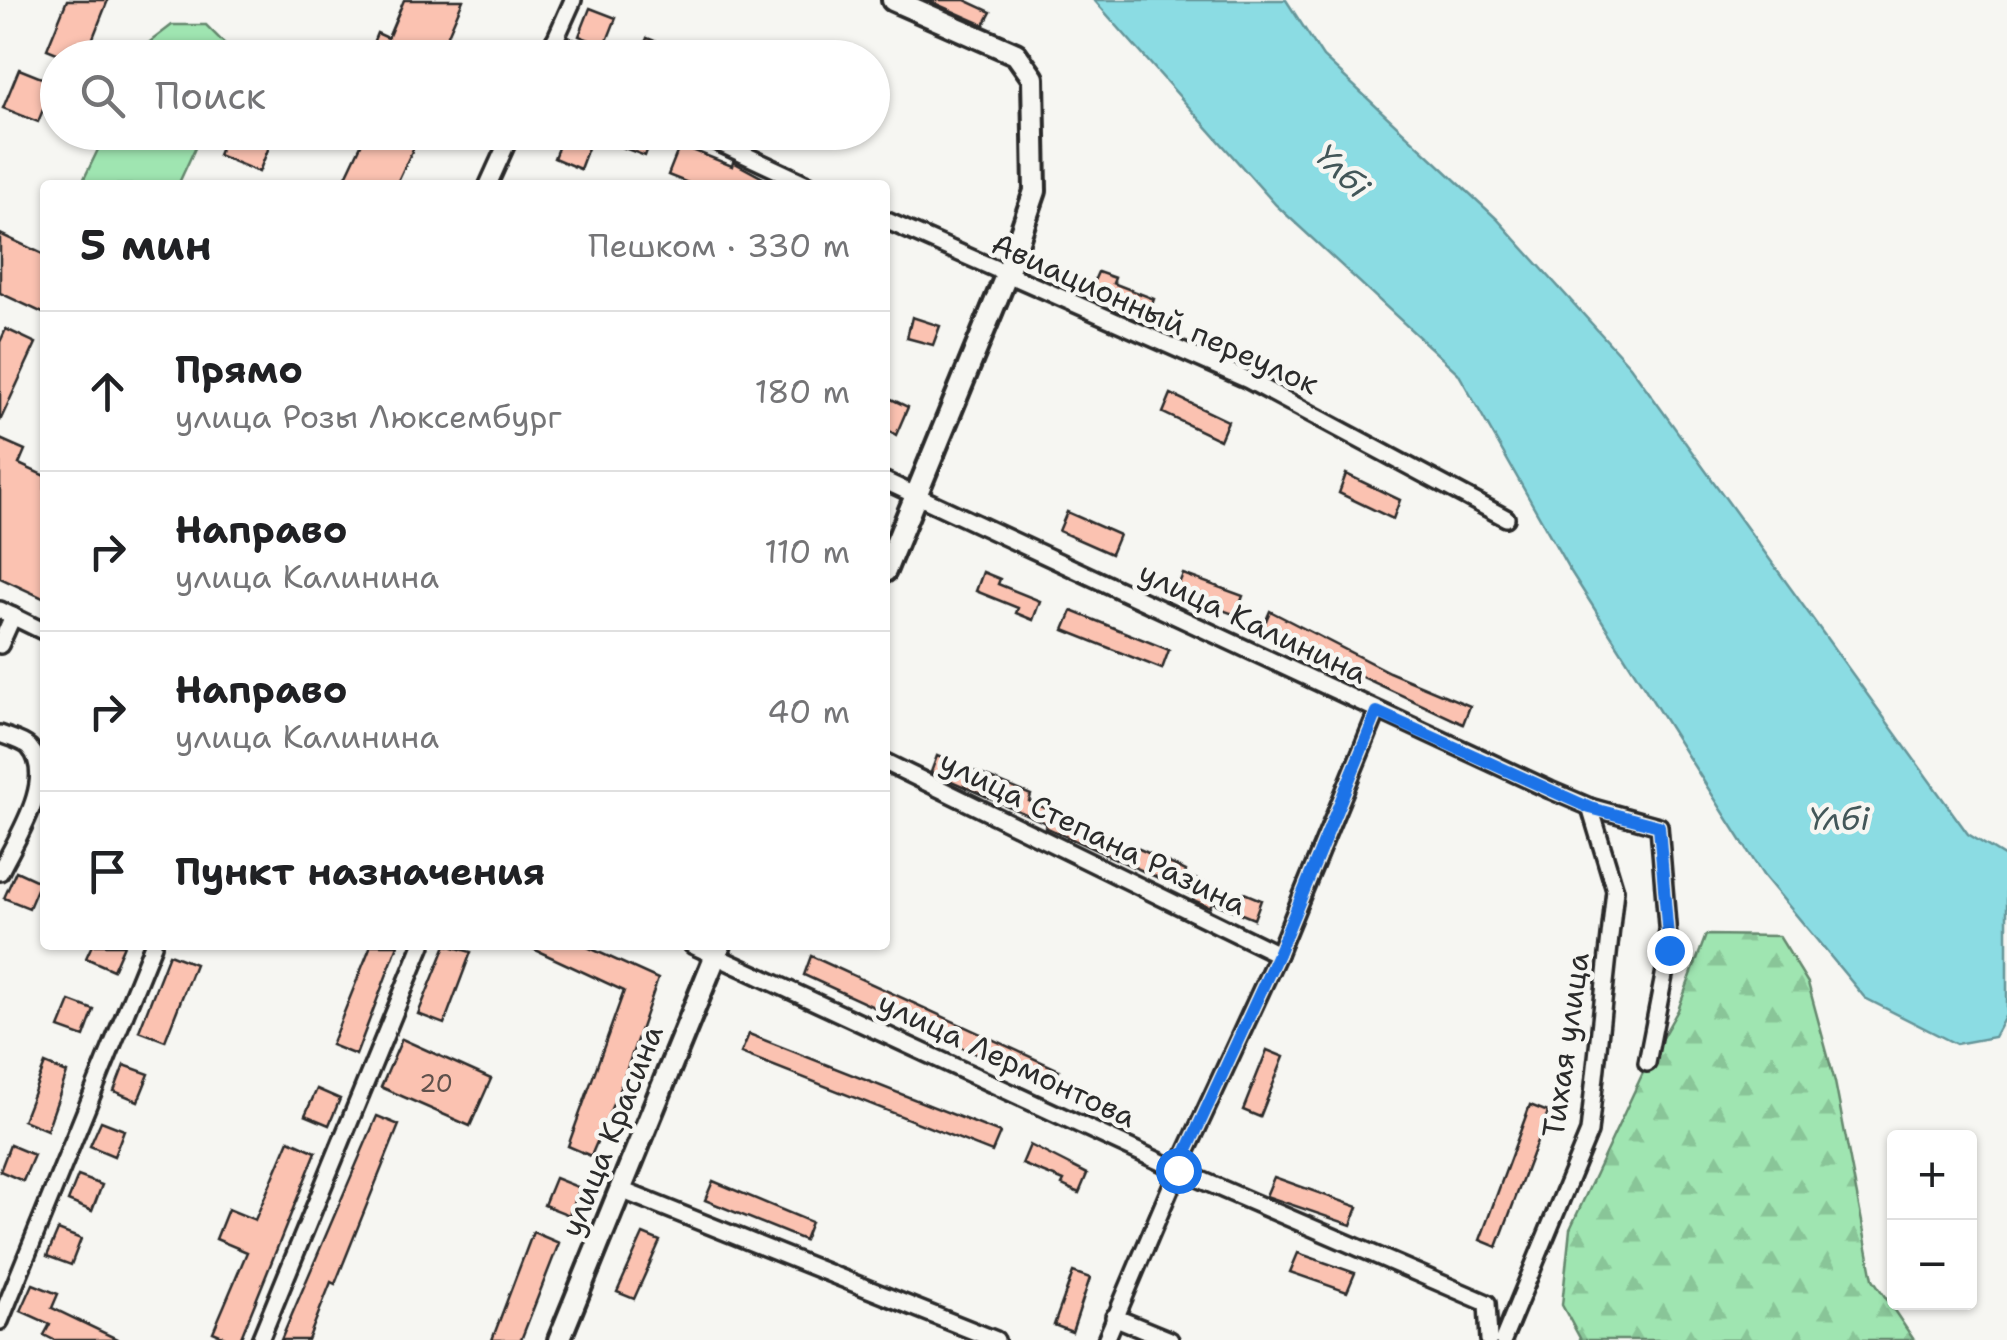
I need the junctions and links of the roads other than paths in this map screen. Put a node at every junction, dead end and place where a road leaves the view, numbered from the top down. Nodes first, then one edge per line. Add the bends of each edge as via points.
1 (572, 0) edge
2 (893, 0) edge
3 (554, 40) edge
4 (504, 150) edge
5 (734, 150) edge
6 (490, 180) edge
7 (798, 180) edge
8 (890, 222) edge
9 (1006, 276) junction
10 (890, 483) edge
11 (918, 496) junction
12 (1506, 518) dead end
13 (890, 560) edge
14 (6, 613) edge
15 (40, 630) edge
16 (0, 645) edge
17 (1377, 712) junction
18 (0, 734) edge
19 (890, 764) edge
20 (1590, 808) junction
21 (0, 872) edge
22 (151, 950) edge
23 (420, 950) edge
24 (718, 950) edge
25 (1278, 954) junction
26 (1647, 1063) dead end
27 (1178, 1170) junction
28 (621, 1190) junction
29 (1114, 1317) junction
30 (0, 1321) edge
31 (260, 1340) edge
32 (559, 1340) edge
33 (996, 1340) edge
34 (1106, 1340) edge
35 (1170, 1340) edge
36 (1489, 1340) edge
37 (1503, 1340) edge

1 - 3 street
2 - 9 street via 1016,54 1033,78 1035,191
4 - 6 street
5 - 7 street
8 - 9 street, Авиационный переулок
9 - 11 street
9 - 12 street, Авиационный переулок via 1248,380
10 - 11 street, улица Калинина
11 - 13 street
11 - 17 street, улица Калинина
14 - 15 street
14 - 16 street
17 - 20 street, улица Калинина
17 - 25 street
18 - 21 street via 28,746 38,764 38,788
19 - 25 street, улица Степана Разина
20 - 26 street, улица Калинина via 1659,826 1669,950
20 - 37 street, Тихая улица via 1615,890 1588,1132
22 - 30 street
23 - 31 street
24 - 27 street, улица Лермонтова
24 - 28 street, улица Красина
25 - 27 street
27 - 29 street
27 - 36 street, улица Лермонтова via 1487,1303
28 - 32 street, улица Красина
28 - 33 street
29 - 34 street
29 - 35 street

